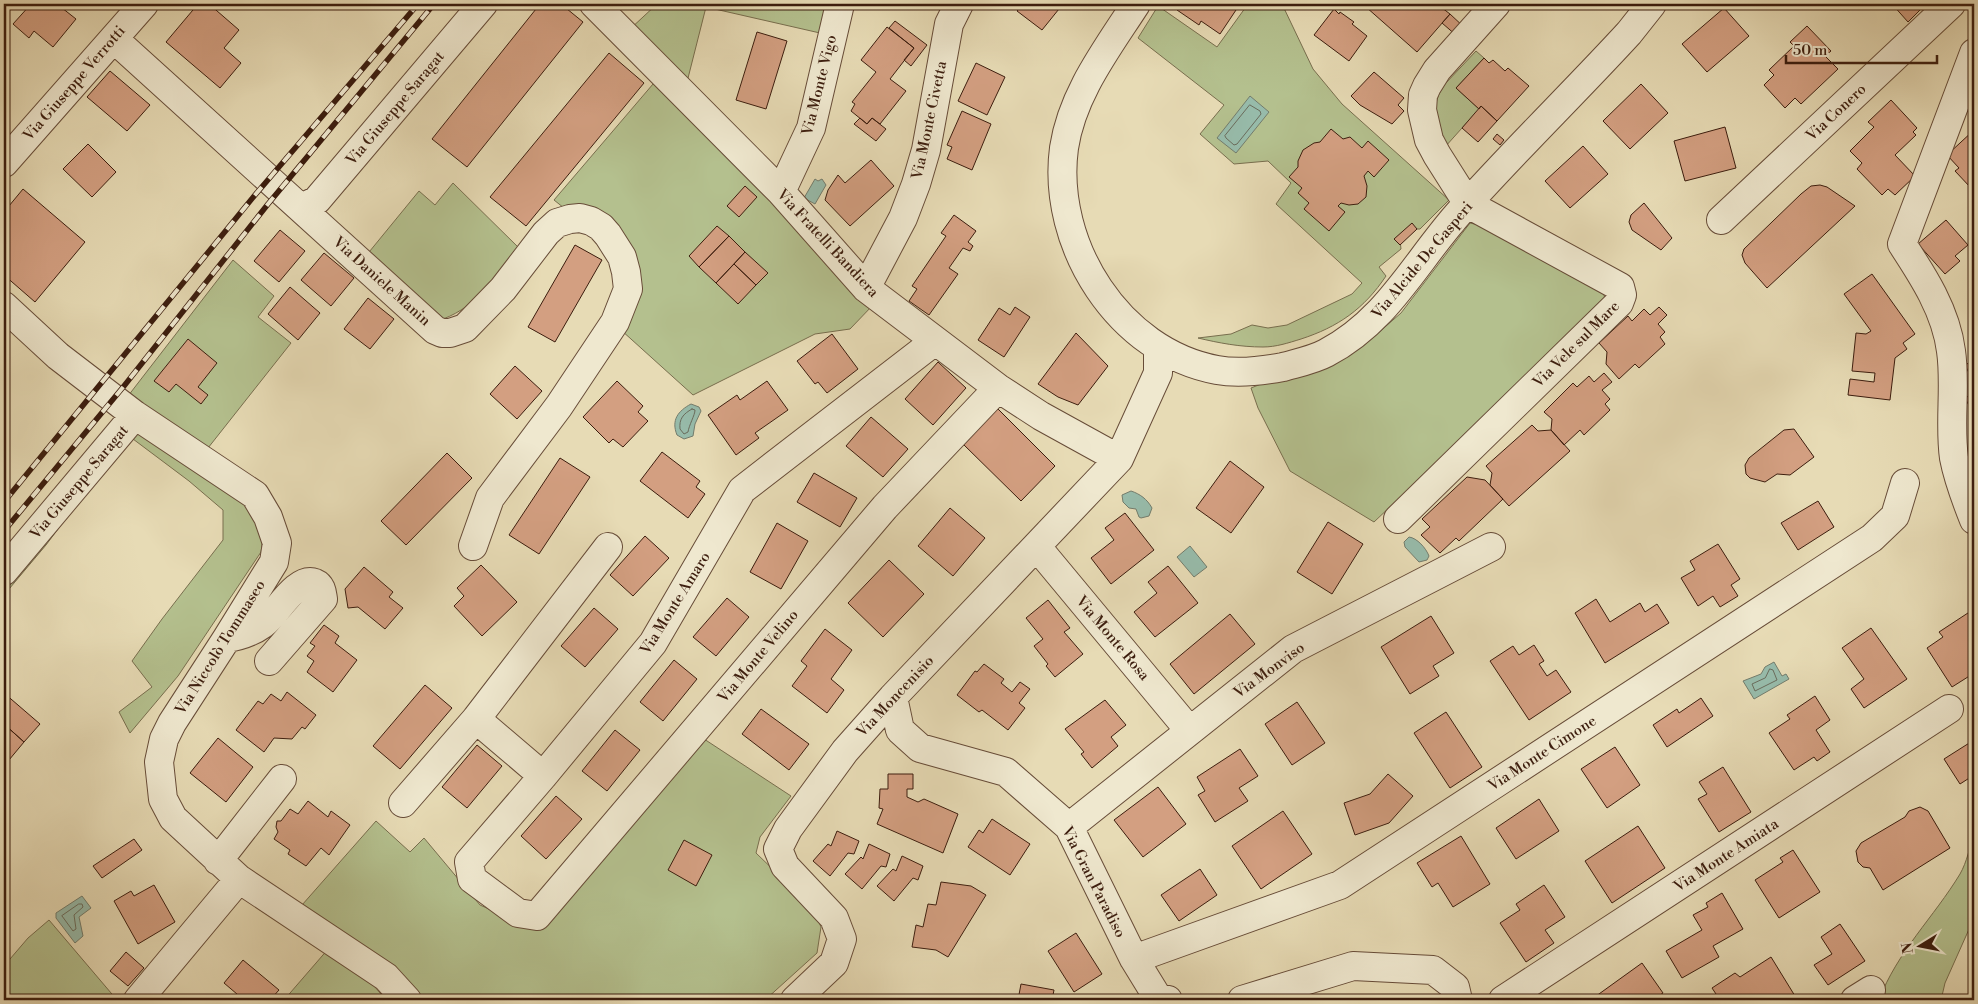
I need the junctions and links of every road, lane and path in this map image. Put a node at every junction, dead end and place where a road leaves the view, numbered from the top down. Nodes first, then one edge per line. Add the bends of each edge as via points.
1 (144, 4) edge
2 (483, 4) edge
3 (840, 4) edge
4 (959, 4) edge
5 (1136, 4) edge
6 (1496, 4) edge
7 (1652, 4) edge
8 (1951, 4) edge
9 (603, 13) edge
10 (114, 39) junction
11 (1974, 53) edge
12 (6, 157) edge
13 (781, 192) junction
14 (1468, 204) junction
15 (302, 208) junction
16 (1721, 220) dead end
17 (866, 288) junction
18 (4, 306) edge
19 (935, 341) junction
20 (1158, 347) junction
21 (998, 388) junction
22 (134, 415) junction
23 (1119, 459) junction
24 (1905, 483) dead end
25 (1398, 519) dead end
26 (1974, 520) edge
27 (473, 546) dead end
28 (1491, 546) dead end
29 (608, 547) dead end
30 (1037, 547) junction
31 (4, 571) edge
32 (227, 638) junction
33 (269, 661) dead end
34 (893, 697) junction
35 (1949, 709) dead end
36 (476, 719) junction
37 (1189, 730) junction
38 (544, 776) junction
39 (282, 779) dead end
40 (403, 804) dead end
41 (1069, 827) junction
42 (218, 861) junction
43 (239, 878) junction
44 (518, 912) joint
45 (1134, 959) junction
46 (138, 1000) edge
47 (406, 1000) edge
48 (795, 1000) edge
49 (1160, 1000) edge
50 (1242, 1000) edge
51 (1458, 1000) edge
52 (1503, 1000) edge

1 - 10 street, Via Giuseppe Verrotti
2 - 15 street, Via Giuseppe Saragat via 317,200
3 - 13 street, Via Monte Vigo via 811,128
4 - 17 street, Via Monte Civetta via 949,24 926,150 916,184 903,218
5 - 20 street, Via Alcide De Gasperi via 1078,100 1064,147 1063,193 1075,238 1095,281 1122,318
6 - 14 street via 1436,70 1423,95 1422,110 1429,140
7 - 14 street, Via Alcide De Gasperi via 1629,33
8 - 16 street, Via Conero
9 - 13 street, Via Fratelli Bandiera
10 - 12 street, Via Giuseppe Verrotti
10 - 15 street, Via Daniele Manin
11 - 26 street via 1902,244 1928,283 1945,327 1951,350 1954,457 1964,497
13 - 17 street, Via Fratelli Bandiera
14 - 20 street, Via Alcide De Gasperi via 1384,309 1358,333 1325,354 1271,370 1237,372 1200,366
14 - 25 street, Via Vele sul Mare via 1620,286 1622,295 1619,303
15 - 27 street, Via Daniele Manin via 442,333 465,328 503,289 557,223 580,218 591,220 608,235 622,257 628,289 615,322 559,406 490,498
17 - 19 street, Via Fratelli Bandiera
18 - 22 street, Via Niccolò Tommaseo via 58,356
19 - 21 street, Via Fratelli Bandiera
19 - 38 street, Via Monte Amaro via 742,490 653,643
20 - 23 street, Via Moncenisio via 1158,373
21 - 23 street, Via Fratelli Bandiera
21 - 44 street, Via Monte Velino via 885,507 537,916
22 - 31 street, Via Giuseppe Saragat
22 - 32 street, Via Niccolò Tommaseo via 255,495 268,517 277,543 274,562
23 - 30 street, Via Moncenisio
24 - 45 street, Via Monte Cimone via 1895,516 1872,538 1340,885
28 - 37 street, Via Monviso via 1293,648
29 - 36 street
30 - 34 street, Via Moncenisio
30 - 37 street, Via Monte Rosa
32 - 33 street via 245,634 264,623 299,585 310,582 318,585 323,599
32 - 42 street, Via Niccolò Tommaseo via 172,723 164,739 159,762 163,799 173,818
34 - 41 street, Via Gran Paradiso via 900,730 920,748 1006,772
34 - 48 street, Via Moncenisio via 845,751 788,829 778,849 785,866 834,918 842,939 834,963
35 - 52 street, Via Monte Amiata
36 - 38 street
36 - 40 street
37 - 41 street, Via Monviso
38 - 44 street, Via Monte Amaro via 469,862 472,878
39 - 42 street
41 - 45 street, Via Gran Paradiso
42 - 43 street, Via Niccolò Tommaseo
43 - 46 street
43 - 47 street, Via Niccolò Tommaseo via 386,977
45 - 49 street, Via Gran Paradiso
50 - 51 street via 1353,966 1433,970 1455,987

